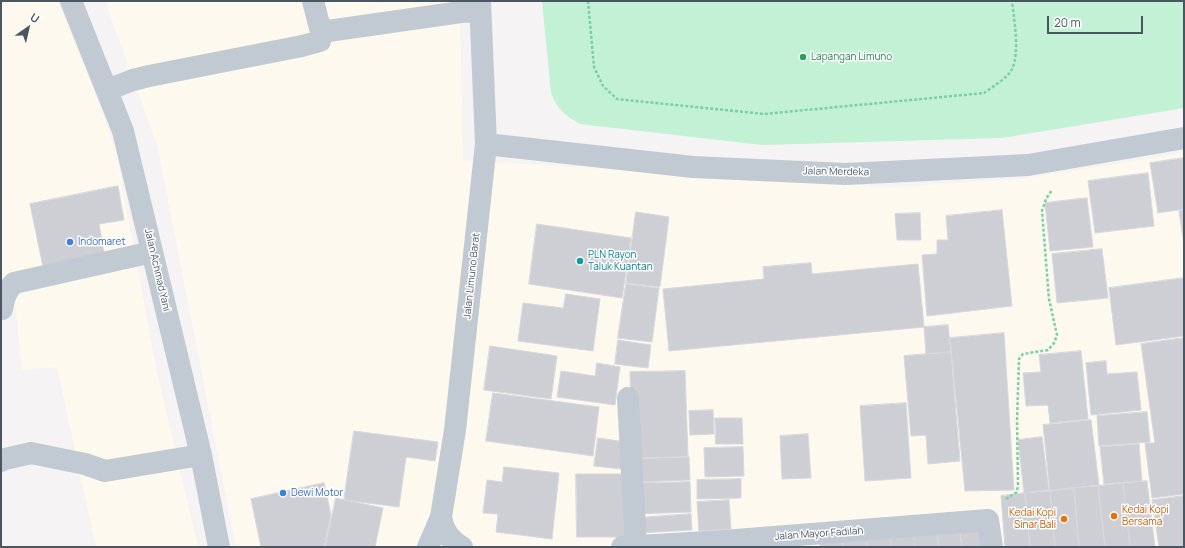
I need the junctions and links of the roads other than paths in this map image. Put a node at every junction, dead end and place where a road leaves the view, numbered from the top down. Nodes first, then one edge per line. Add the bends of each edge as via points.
1 (71, 1) edge
2 (313, 1) edge
3 (480, 6) edge
4 (321, 32) junction
5 (107, 90) junction
6 (1184, 138) edge
7 (486, 144) junction
8 (152, 252) junction
9 (1, 309) edge
10 (628, 398) dead end
11 (201, 455) junction
12 (1, 461) edge
13 (441, 517) junction
14 (219, 547) edge
15 (428, 547) edge
16 (462, 547) edge
17 (629, 547) edge
18 (992, 547) edge

1 - 5 street, Jalan Achmad Yani
2 - 4 street
3 - 4 street via 461,12
3 - 7 street, Jalan Limuno Barat
4 - 5 street via 320,41 302,46 149,76
5 - 8 street, Jalan Achmad Yani via 123,131
6 - 7 street, Jalan Merdeka via 1028,165 846,174 693,167
7 - 13 street, Jalan Limuno Barat via 455,430
8 - 9 street via 14,283 5,295
8 - 11 street, Jalan Achmad Yani
10 - 17 street
11 - 12 street via 105,471 85,464 31,453
11 - 14 street, Jalan Achmad Yani
13 - 15 street, Jalan Limuno Barat
13 - 16 street via 449,537
17 - 18 street, Jalan Mayor Fadilah via 988,520

